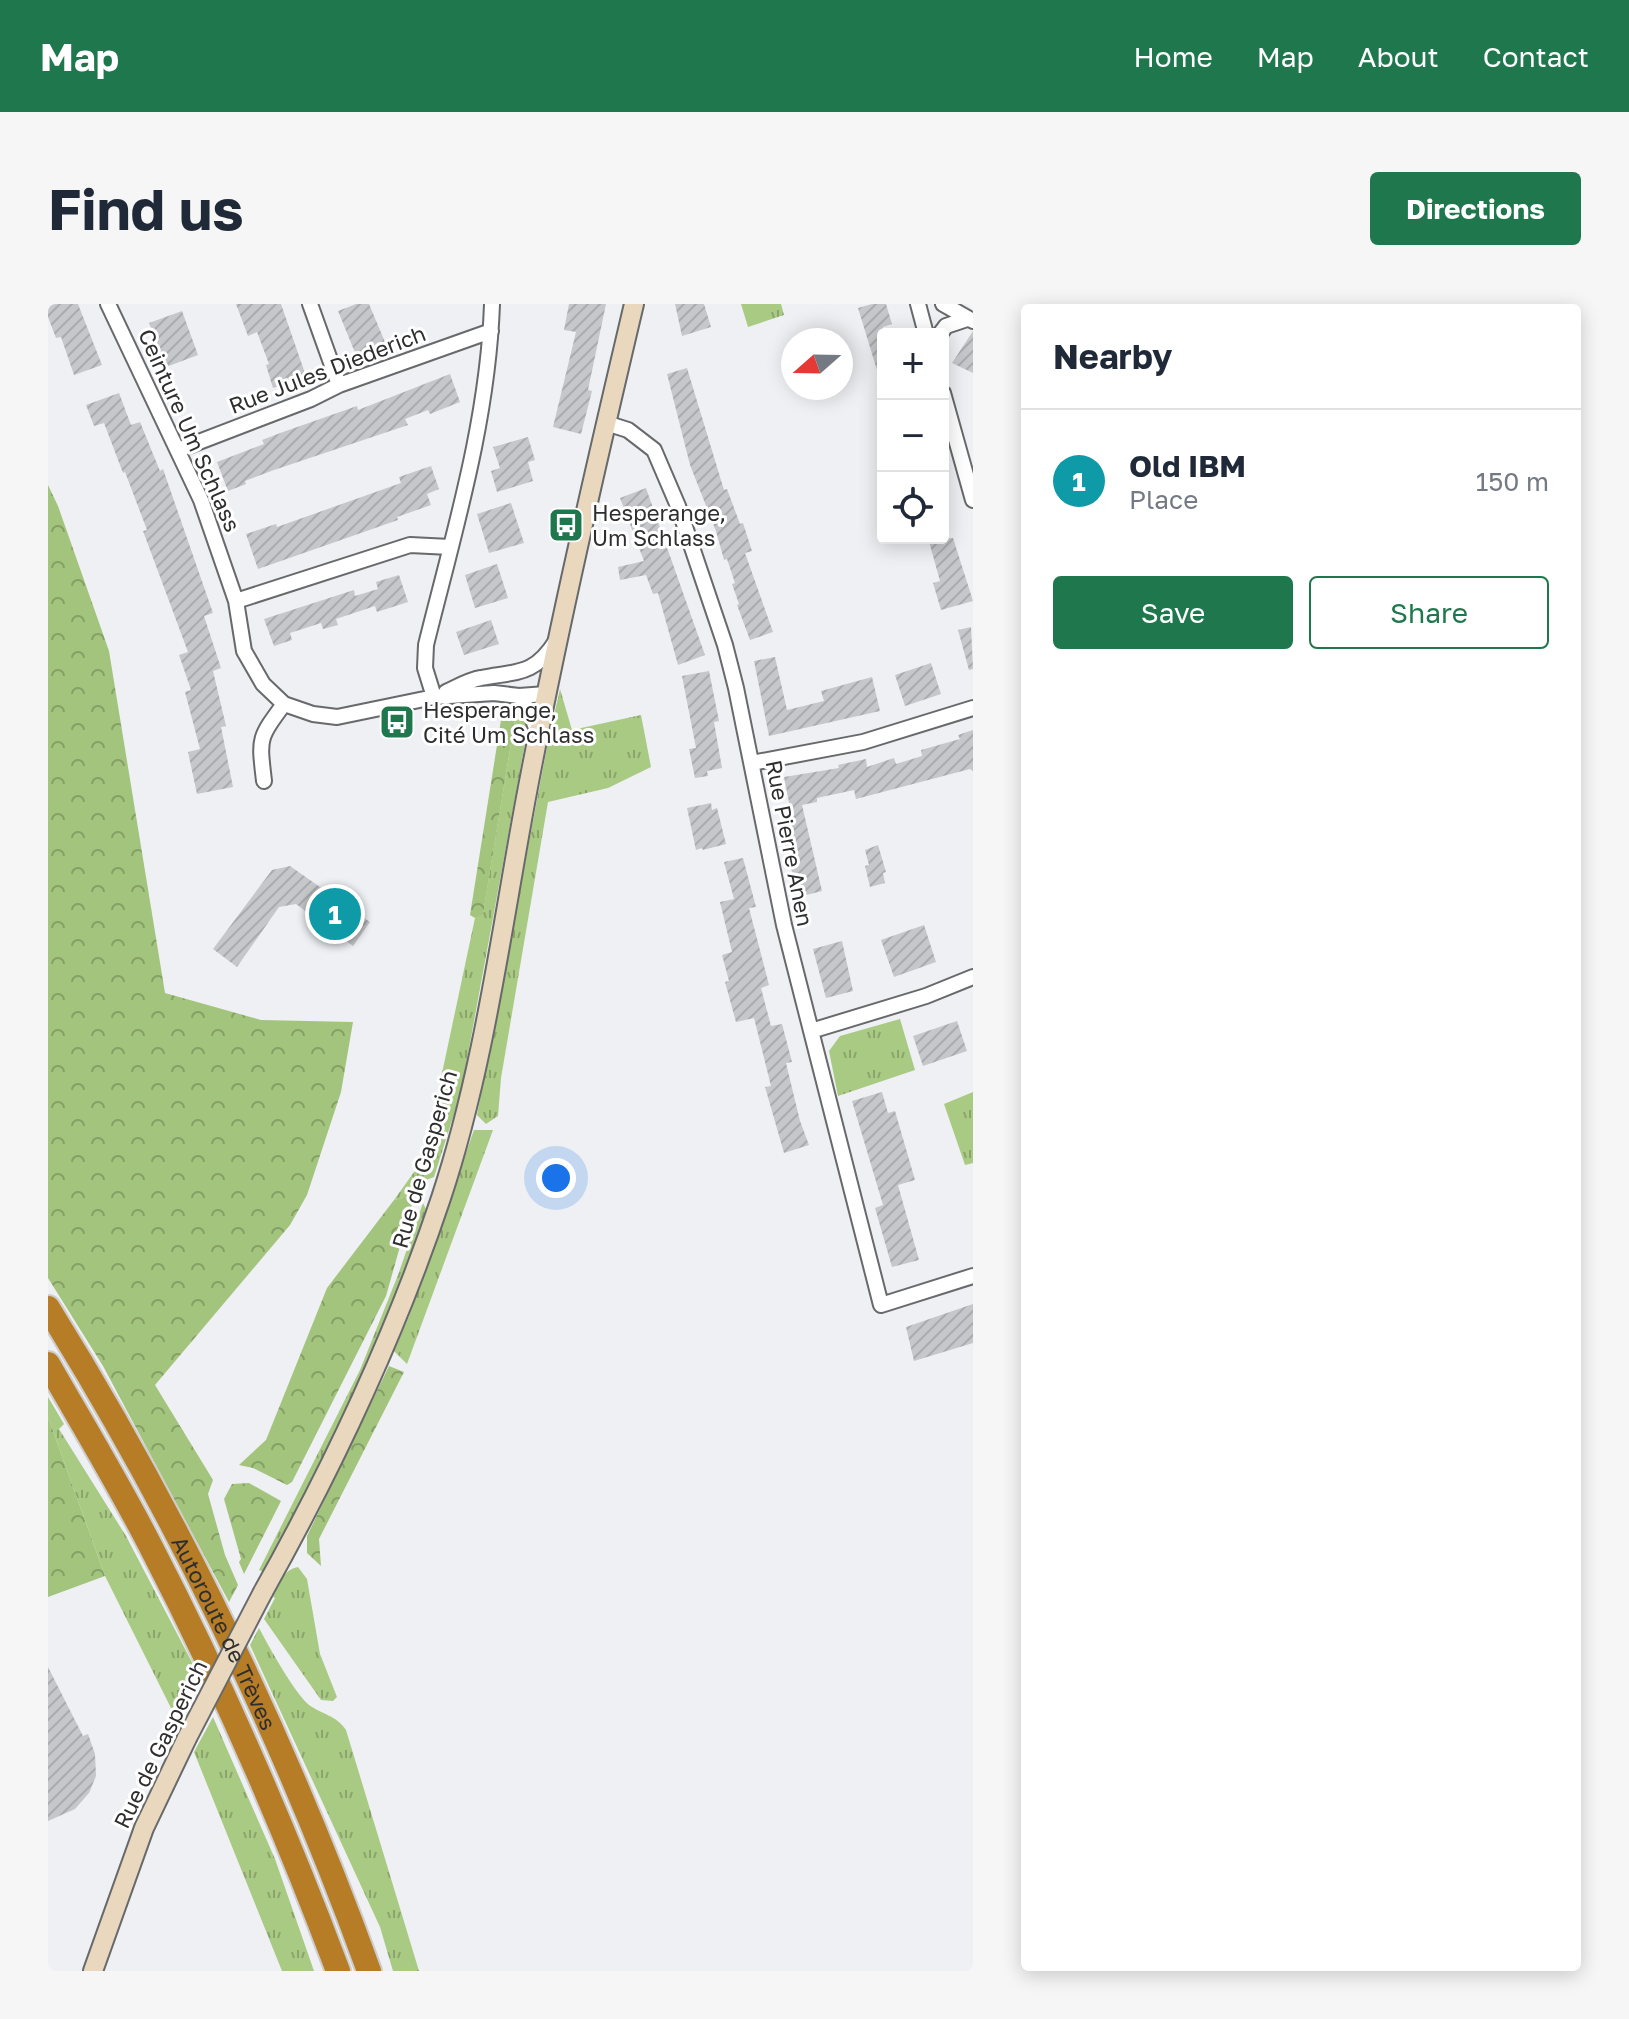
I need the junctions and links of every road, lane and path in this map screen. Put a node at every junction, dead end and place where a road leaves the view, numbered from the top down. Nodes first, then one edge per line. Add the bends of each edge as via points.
1 (108, 304) edge
2 (310, 304) edge
3 (492, 304) edge
4 (634, 304) edge
5 (918, 304) edge
6 (943, 304) edge
7 (970, 320) edge
8 (924, 328) edge
9 (944, 328) edge
10 (491, 331) junction
11 (339, 385) junction
12 (945, 400) edge
13 (606, 423) junction
14 (178, 450) junction
15 (973, 500) edge
16 (450, 547) junction
17 (236, 601) junction
18 (558, 637) junction
19 (524, 672) junction
20 (546, 694) junction
21 (519, 696) junction
22 (434, 697) junction
23 (284, 704) junction
24 (973, 708) edge
25 (538, 734) junction
26 (752, 763) junction
27 (264, 781) dead end
28 (973, 977) edge
29 (811, 1031) junction
30 (973, 1276) edge
31 (48, 1308) edge
32 (48, 1364) edge
33 (93, 1971) edge
34 (338, 1971) edge
35 (369, 1971) edge

1 - 14 street, Ceinture Um Schlass
2 - 11 street
3 - 10 street
4 - 13 main road, Rue de Gasperich
5 - 8 street
6 - 7 street
7 - 9 street
10 - 11 street, Rue Jules Diederich
10 - 16 street via 473,459
11 - 14 street, Rue Jules Diederich
12 - 15 street
13 - 18 main road, Rue de Gasperich
13 - 26 street, Rue Pierre Anen via 628,430 654,450 725,645
14 - 17 street, Ceinture Um Schlass via 207,514
16 - 17 street via 410,545
16 - 22 street via 426,645 425,668
17 - 23 street, Ceinture Um Schlass via 251,667
18 - 19 street via 549,653
18 - 20 main road, Rue de Gasperich
19 - 20 street
19 - 22 street via 477,679
20 - 21 street
20 - 25 main road, Rue de Gasperich
21 - 22 street
21 - 25 street
22 - 23 street via 337,717
23 - 27 street via 260,744
24 - 26 street via 863,742
25 - 33 main road, Rue de Gasperich, bridge via 482,1038 442,1196 409,1290 343,1442 144,1828
26 - 29 street, Rue Pierre Anen
28 - 29 street
29 - 30 street, Rue Pierre Anen via 881,1305
31 - 35 highway, Autoroute de Trèves via 176,1531 251,1685
32 - 34 highway, Autoroute de Trèves via 151,1546 227,1700

